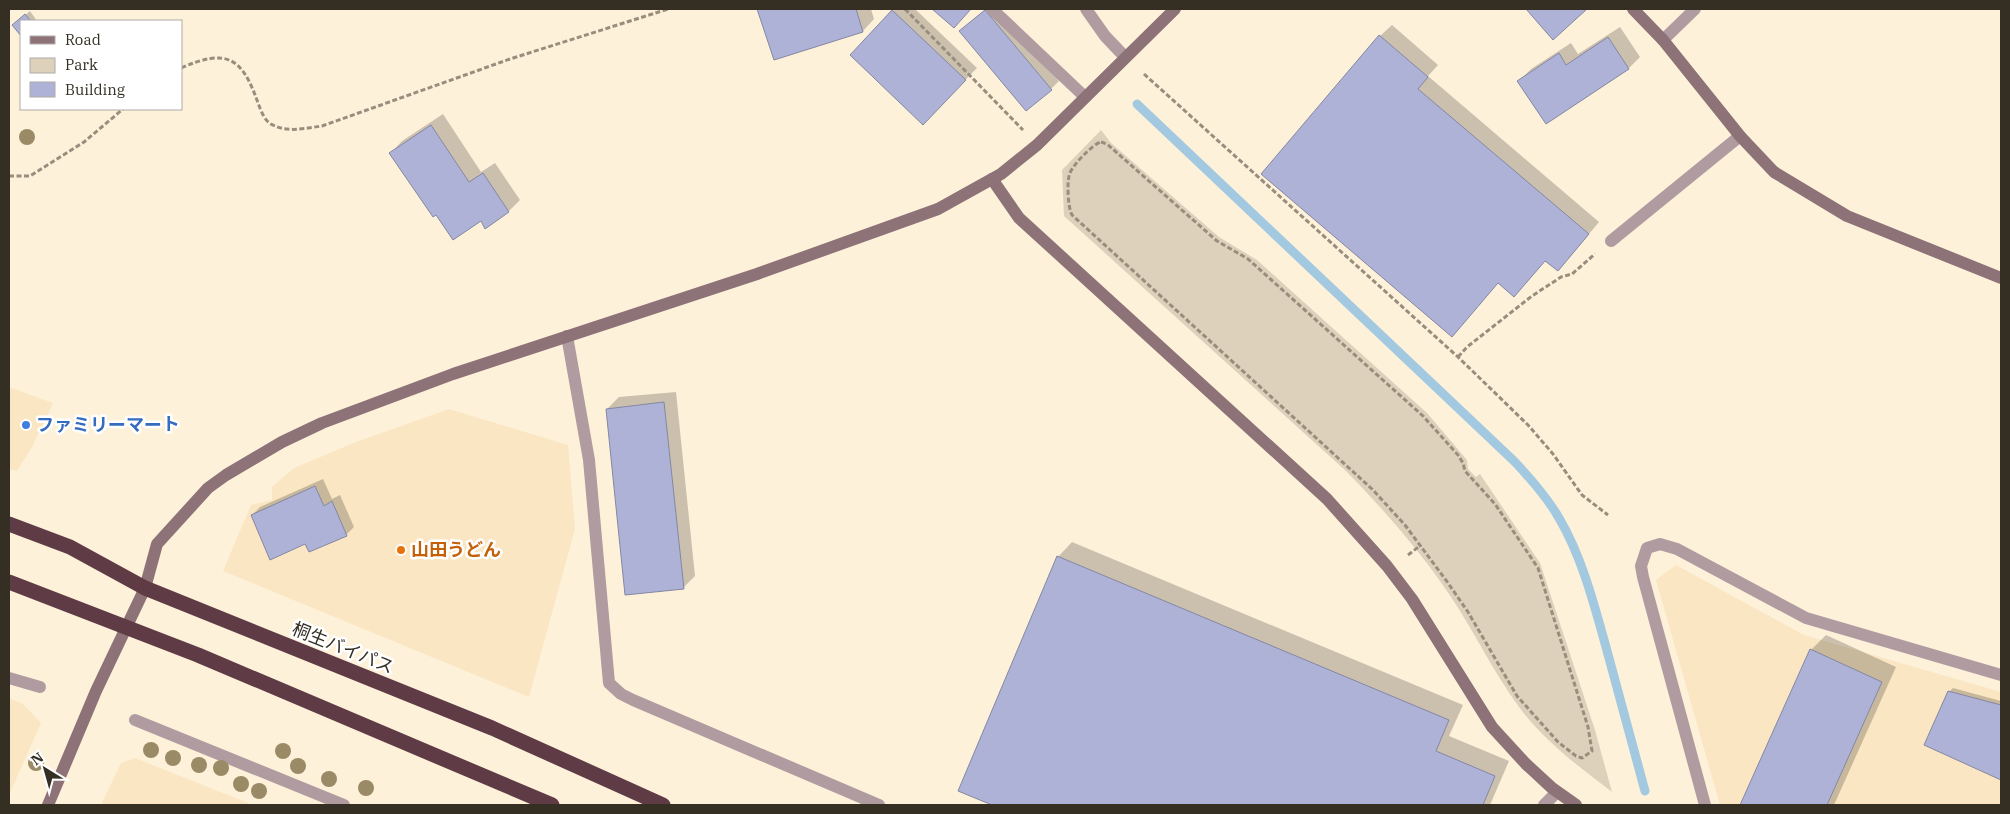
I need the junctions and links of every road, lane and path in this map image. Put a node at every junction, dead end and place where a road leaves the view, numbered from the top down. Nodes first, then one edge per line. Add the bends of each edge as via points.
1 (668, 9) edge
2 (905, 9) edge
3 (992, 9) edge
4 (1086, 9) edge
5 (1175, 9) edge
6 (1634, 9) edge
7 (1695, 9) edge
8 (1663, 40) junction
9 (1125, 57) junction
10 (182, 68) edge
11 (1144, 74) dead end
12 (1085, 97) junction
13 (122, 110) edge
14 (1740, 136) junction
15 (1037, 145) junction
16 (9, 176) edge
17 (992, 179) junction
18 (1611, 241) joint
19 (2001, 278) edge
20 (567, 336) junction
21 (1458, 357) junction
22 (1608, 515) dead end
23 (9, 524) edge
24 (1421, 545) junction
25 (1408, 555) dead end
26 (9, 582) edge
27 (145, 588) junction
28 (125, 628) junction
29 (2001, 675) edge
30 (9, 678) edge
31 (40, 687) dead end
32 (134, 720) dead end
33 (1557, 792) junction
34 (48, 805) edge
35 (344, 805) edge
36 (552, 805) edge
37 (664, 805) edge
38 (879, 805) edge
39 (1544, 805) edge
40 (1576, 805) edge
41 (1705, 805) edge

1 - 10 path via 510,59 322,126 292,130 271,125 262,113 251,82 236,63 225,57 212,58
2 - 15 path
3 - 12 street
4 - 9 street
5 - 9 street
6 - 8 street
7 - 8 street
8 - 14 street
9 - 12 street
11 - 21 path
12 - 15 street
13 - 16 path via 84,142 30,176
14 - 18 street
14 - 19 street via 1774,172 1847,216
15 - 17 street
17 - 20 street via 938,209 910,220
17 - 33 street via 1019,218 1327,499 1412,599 1492,727
18 - 21 path via 1581,268 1532,296
20 - 27 street via 322,423 247,462 208,488 156,544
20 - 38 street via 589,460 609,683 633,700
21 - 22 path via 1528,425 1582,495
23 - 27 highway, 桐生バイパス via 70,547
24 - 24 path via 1352,470 1072,216 1069,210 1069,176 1094,145 1107,144 1216,241 1248,259 1423,416 1458,455 1465,471 1495,504 1538,568 1588,727 1592,747 1590,754 1582,758 1576,756 1558,742 1517,696 1468,612
24 - 25 path
26 - 28 highway
27 - 28 street
27 - 37 highway, 桐生バイパス via 492,728
28 - 34 street
28 - 36 highway via 198,654
29 - 41 street via 1806,618 1677,549 1660,544 1647,548 1641,566 1642,577
30 - 31 street
32 - 35 street
33 - 39 street
33 - 40 street

